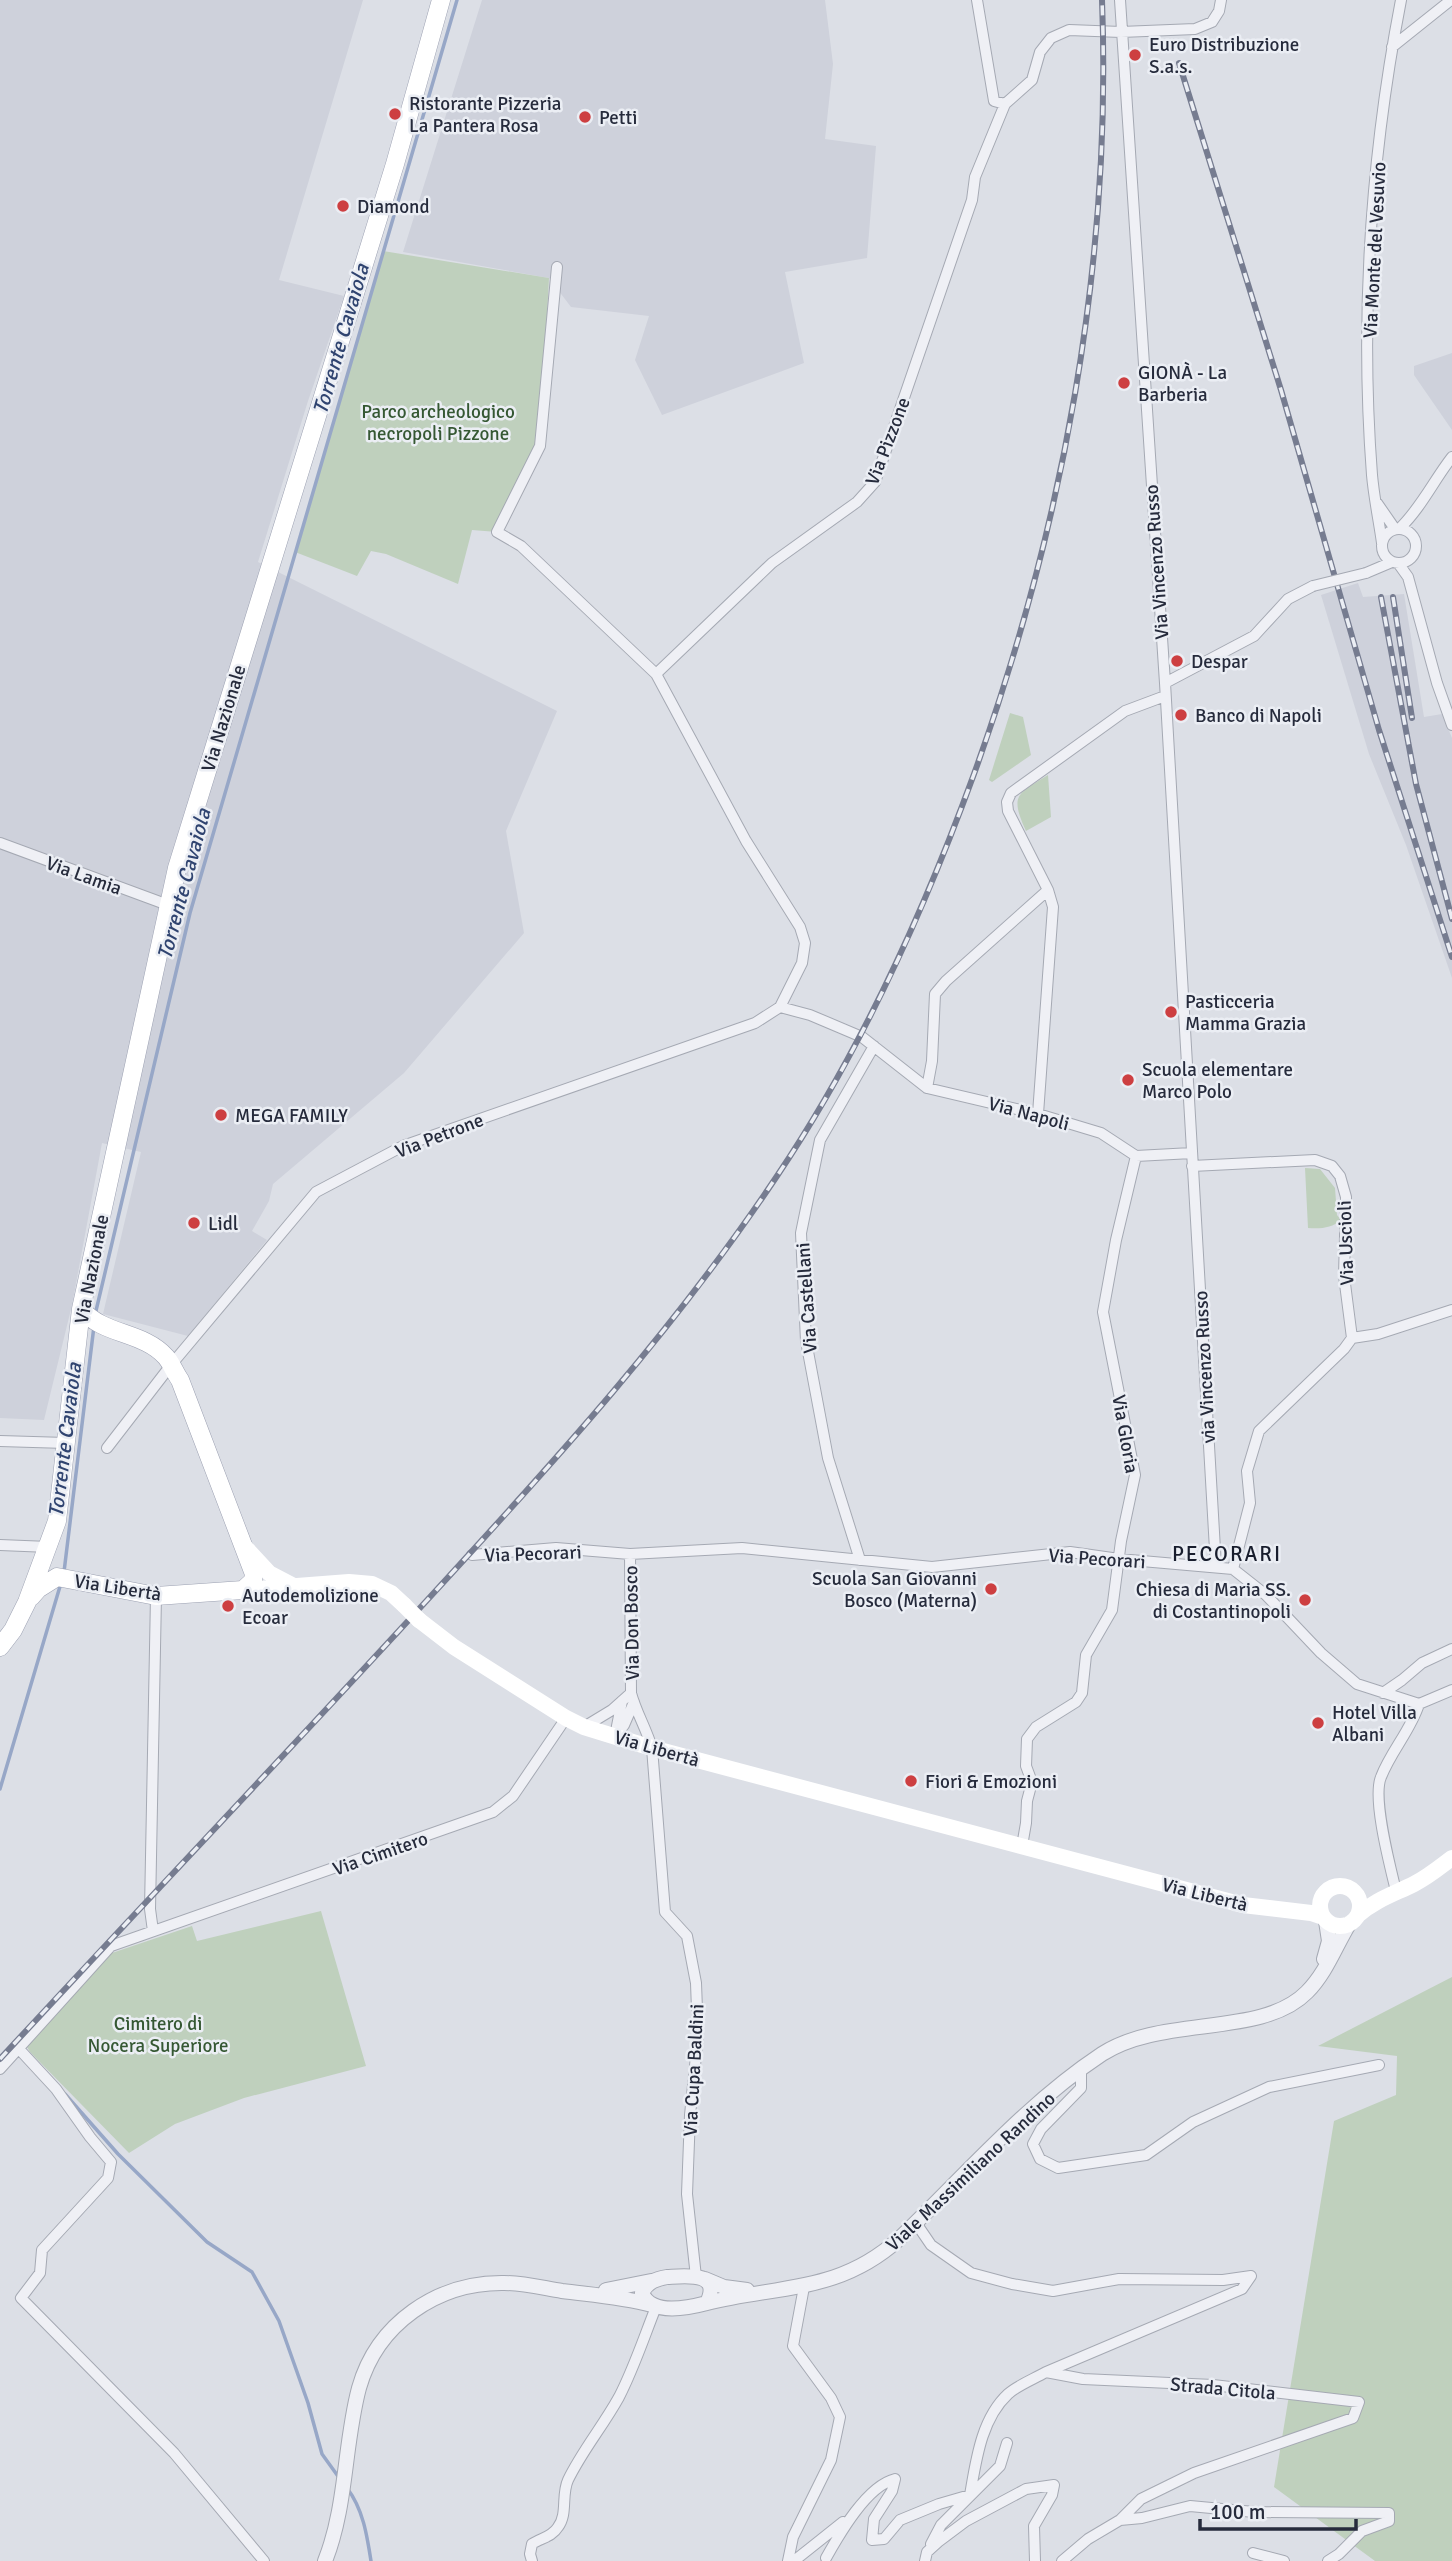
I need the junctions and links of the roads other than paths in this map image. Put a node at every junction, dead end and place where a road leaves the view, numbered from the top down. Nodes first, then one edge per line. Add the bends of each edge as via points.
1 (441, 0) edge
2 (977, 0) edge
3 (1120, 0) edge
4 (1221, 0) edge
5 (1401, 0) edge
6 (1451, 0) edge
7 (1121, 32) junction
8 (1392, 47) junction
9 (1004, 104) junction
10 (557, 267) dead end
11 (1452, 457) edge
12 (1376, 501) junction
13 (1418, 508) junction
14 (1397, 528) junction
15 (1416, 540) junction
16 (1382, 546) junction
17 (1413, 556) junction
18 (1395, 562) junction
19 (1370, 571) junction
20 (1408, 578) junction
21 (656, 674) junction
22 (1165, 683) junction
23 (1165, 695) junction
24 (1452, 725) edge
25 (0, 843) edge
26 (1048, 890) junction
27 (168, 905) junction
28 (780, 1007) junction
29 (874, 1046) junction
30 (927, 1088) junction
31 (1038, 1114) junction
32 (1192, 1153) junction
33 (1136, 1156) junction
34 (1192, 1166) junction
35 (81, 1309) junction
36 (1452, 1310) edge
37 (119, 1333) junction
38 (1352, 1338) junction
39 (76, 1346) junction
40 (169, 1361) junction
41 (0, 1441) edge
42 (66, 1443) junction
43 (107, 1448) dead end
44 (242, 1544) junction
45 (0, 1545) edge
46 (49, 1547) junction
47 (630, 1553) junction
48 (472, 1555) dead end
49 (1119, 1559) junction
50 (860, 1560) junction
51 (1216, 1567) junction
52 (1233, 1569) junction
53 (65, 1579) junction
54 (295, 1586) junction
55 (243, 1590) junction
56 (156, 1596) junction
57 (27, 1602) junction
58 (0, 1647) edge
59 (1452, 1649) edge
60 (1452, 1690) edge
61 (1383, 1693) junction
62 (629, 1699) junction
63 (1419, 1704) junction
64 (566, 1718) junction
65 (584, 1727) junction
66 (615, 1736) junction
67 (652, 1748) junction
68 (1022, 1846) junction
69 (1452, 1858) edge
70 (1353, 1890) junction
71 (1396, 1891) junction
72 (1325, 1892) junction
73 (1287, 1910) junction
74 (1324, 1919) junction
75 (1354, 1919) junction
76 (153, 1931) junction
77 (1321, 1974) junction
78 (19, 2049) junction
79 (1379, 2065) dead end
80 (1081, 2069) junction
81 (0, 2070) edge
82 (916, 2223) junction
83 (701, 2278) junction
84 (654, 2280) junction
85 (804, 2287) junction
86 (762, 2291) junction
87 (590, 2292) junction
88 (707, 2302) junction
89 (654, 2306) junction
90 (1046, 2372) junction
91 (1007, 2443) dead end
92 (970, 2496) junction
93 (859, 2510) junction
94 (1120, 2520) junction
95 (1253, 2553) dead end
96 (926, 2557) edge
97 (826, 2558) dead end
98 (264, 2561) edge
99 (325, 2561) edge
100 (532, 2561) edge
101 (788, 2561) edge
102 (794, 2561) edge
103 (1035, 2561) edge
104 (1062, 2561) edge
105 (1284, 2561) edge
106 (1328, 2561) edge

1 - 27 main road, Via Nazionale
2 - 9 street via 994,101
3 - 7 street, Via Vincenzo Russo
4 - 7 street, Via Pizzone via 1212,22 1195,29
5 - 8 street, Via Monte del Vesuvio
6 - 8 street
7 - 9 street, Via Pizzone via 1069,30 1051,38 1040,52 1032,80
7 - 22 street, Via Vincenzo Russo
8 - 12 street, Via Monte del Vesuvio via 1368,299
9 - 21 street, Via Pizzone via 975,177 972,200 875,482 857,502 772,563
10 - 21 street via 540,446 497,532 521,546
11 - 13 street
12 - 14 street, Via Monte del Vesuvio
12 - 16 street, Via Monte del Vesuvio
13 - 14 street
13 - 15 street
14 - 15 street, Via Monte del Vesuvio via 1409,531
14 - 16 street via 1386,534
15 - 17 street, Via Monte del Vesuvio
16 - 18 street, Via Monte del Vesuvio
16 - 19 street
17 - 18 street
17 - 20 street, Via Monte del Vesuvio
18 - 19 street
18 - 20 street, Via Monte del Vesuvio
19 - 22 street, bridge via 1313,586 1288,599 1254,636
20 - 24 street, Via Monte del Vesuvio
21 - 28 street via 746,841 800,927 805,943 802,962
22 - 23 street, Via Vincenzo Russo
23 - 26 street via 1125,711 1011,793 1008,811
23 - 32 street, Via Vincenzo Russo
25 - 27 street, Via Lamia
26 - 30 street via 936,994
26 - 31 street via 1053,907
27 - 35 main road, Via Nazionale
28 - 29 street via 810,1015
28 - 40 street, Via Petrone via 755,1023 403,1146 316,1192
29 - 30 street, Via Napoli
29 - 50 street, Via Castellani via 820,1140 801,1233 806,1341 828,1458
30 - 31 street, Via Napoli
31 - 33 street, Via Napoli via 1101,1133
32 - 33 street
32 - 34 street, Via Vincenzo Russo
33 - 49 street, Via Gloria via 1103,1312 1135,1475
34 - 38 street, Via Uscioli via 1315,1160 1332,1166 1346,1197 1344,1276
34 - 51 street, via Vincenzo Russo
35 - 37 main road via 90,1320
35 - 39 main road, Via Nazionale
36 - 38 street
37 - 39 main road via 90,1338
37 - 40 main road via 144,1341
38 - 52 street via 1259,1431 1247,1471 1250,1503
39 - 42 main road, Via Nazionale
40 - 43 street, Via Petrone
40 - 44 main road
41 - 42 street
42 - 46 main road, Via Nazionale via 57,1521
44 - 54 main road via 269,1573
44 - 55 main road via 254,1574
45 - 46 street
46 - 53 main road, Via Libertà via 50,1561
46 - 57 main road, Via Nazionale
47 - 48 street, Via Pecorari via 556,1548
47 - 50 street, Via Pecorari via 742,1548
47 - 62 street, Via Don Bosco
49 - 50 street, Via Pecorari via 1070,1552 932,1567
49 - 51 street, Via Pecorari
49 - 68 street, Via Gloria via 1112,1610 1086,1655 1082,1693 1027,1739 1026,1766 1032,1782
51 - 52 street, Via Pecorari
52 - 61 street via 1357,1684
53 - 56 main road, Via Libertà
53 - 57 main road, Via Libertà via 37,1589
54 - 55 main road, Via Libertà
54 - 64 main road, Via Libertà, bridge via 349,1582 372,1584 391,1593 454,1647
55 - 56 main road, Via Libertà
56 - 76 street
57 - 58 main road, Via Nazionale
59 - 61 street via 1422,1663
60 - 63 street
61 - 63 street
62 - 65 street, Via Don Bosco
62 - 66 street, Via Don Bosco
62 - 67 street, Via Don Bosco
63 - 71 street via 1379,1780
64 - 65 main road, Via Libertà
64 - 76 street, Via Cimitero via 519,1788 493,1812
65 - 66 main road, Via Libertà
66 - 67 main road, Via Libertà
67 - 68 main road, Via Libertà
67 - 83 street, Via Cupa Baldini via 665,1913 687,1936 696,1983 698,2036 687,2194
68 - 73 main road, Via Libertà via 1243,1905
69 - 71 main road via 1432,1874
70 - 71 main road
70 - 72 main road via 1336,1885
70 - 75 main road via 1360,1900
71 - 75 main road
72 - 73 main road
72 - 74 main road via 1319,1905
73 - 74 main road, Via Libertà
74 - 75 main road via 1337,1926
74 - 77 street via 1329,1941
75 - 77 street, Viale Massimiliano Randino
76 - 78 street, Via Cimitero via 111,1946
77 - 80 street, Viale Massimiliano Randino via 1308,1992 1272,2014 1137,2038
78 - 81 street, Via Cimitero
78 - 98 street via 111,2162 108,2178 42,2250 40,2273 21,2298 174,2453
79 - 80 street via 1269,2087 1193,2122 1146,2155 1058,2168 1040,2159 1033,2144 1041,2129 1081,2088
80 - 82 street, Viale Massimiliano Randino via 997,2141
82 - 85 street, Viale Massimiliano Randino via 860,2267
82 - 90 street via 931,2245 971,2273 1053,2291 1119,2279 1251,2276 1242,2288
83 - 84 street
83 - 86 street via 724,2287
83 - 88 street via 711,2287
84 - 87 street
84 - 89 street via 642,2293
85 - 86 street, Viale Massimiliano Randino
85 - 101 street via 793,2346 840,2417 831,2460 793,2537
86 - 88 street
87 - 89 street
87 - 99 street via 482,2285 436,2297 416,2308 385,2337 359,2390 340,2507
88 - 89 street
89 - 100 street via 619,2397 566,2485 559,2526 531,2544
90 - 92 street via 1009,2394 990,2416
90 - 94 street, Strada Citola via 1359,2402 1353,2418 1195,2473 1141,2499
91 - 92 street via 1000,2466
92 - 93 street via 900,2520 884,2539 872,2540 874,2519 895,2479 881,2482
92 - 96 street via 941,2525
93 - 97 street via 843,2527
93 - 102 street
94 - 104 street
94 - 106 street via 1190,2506 1254,2512 1390,2513 1389,2521 1362,2531
95 - 105 street
96 - 103 street via 966,2521 1026,2489 1054,2485 1034,2526

